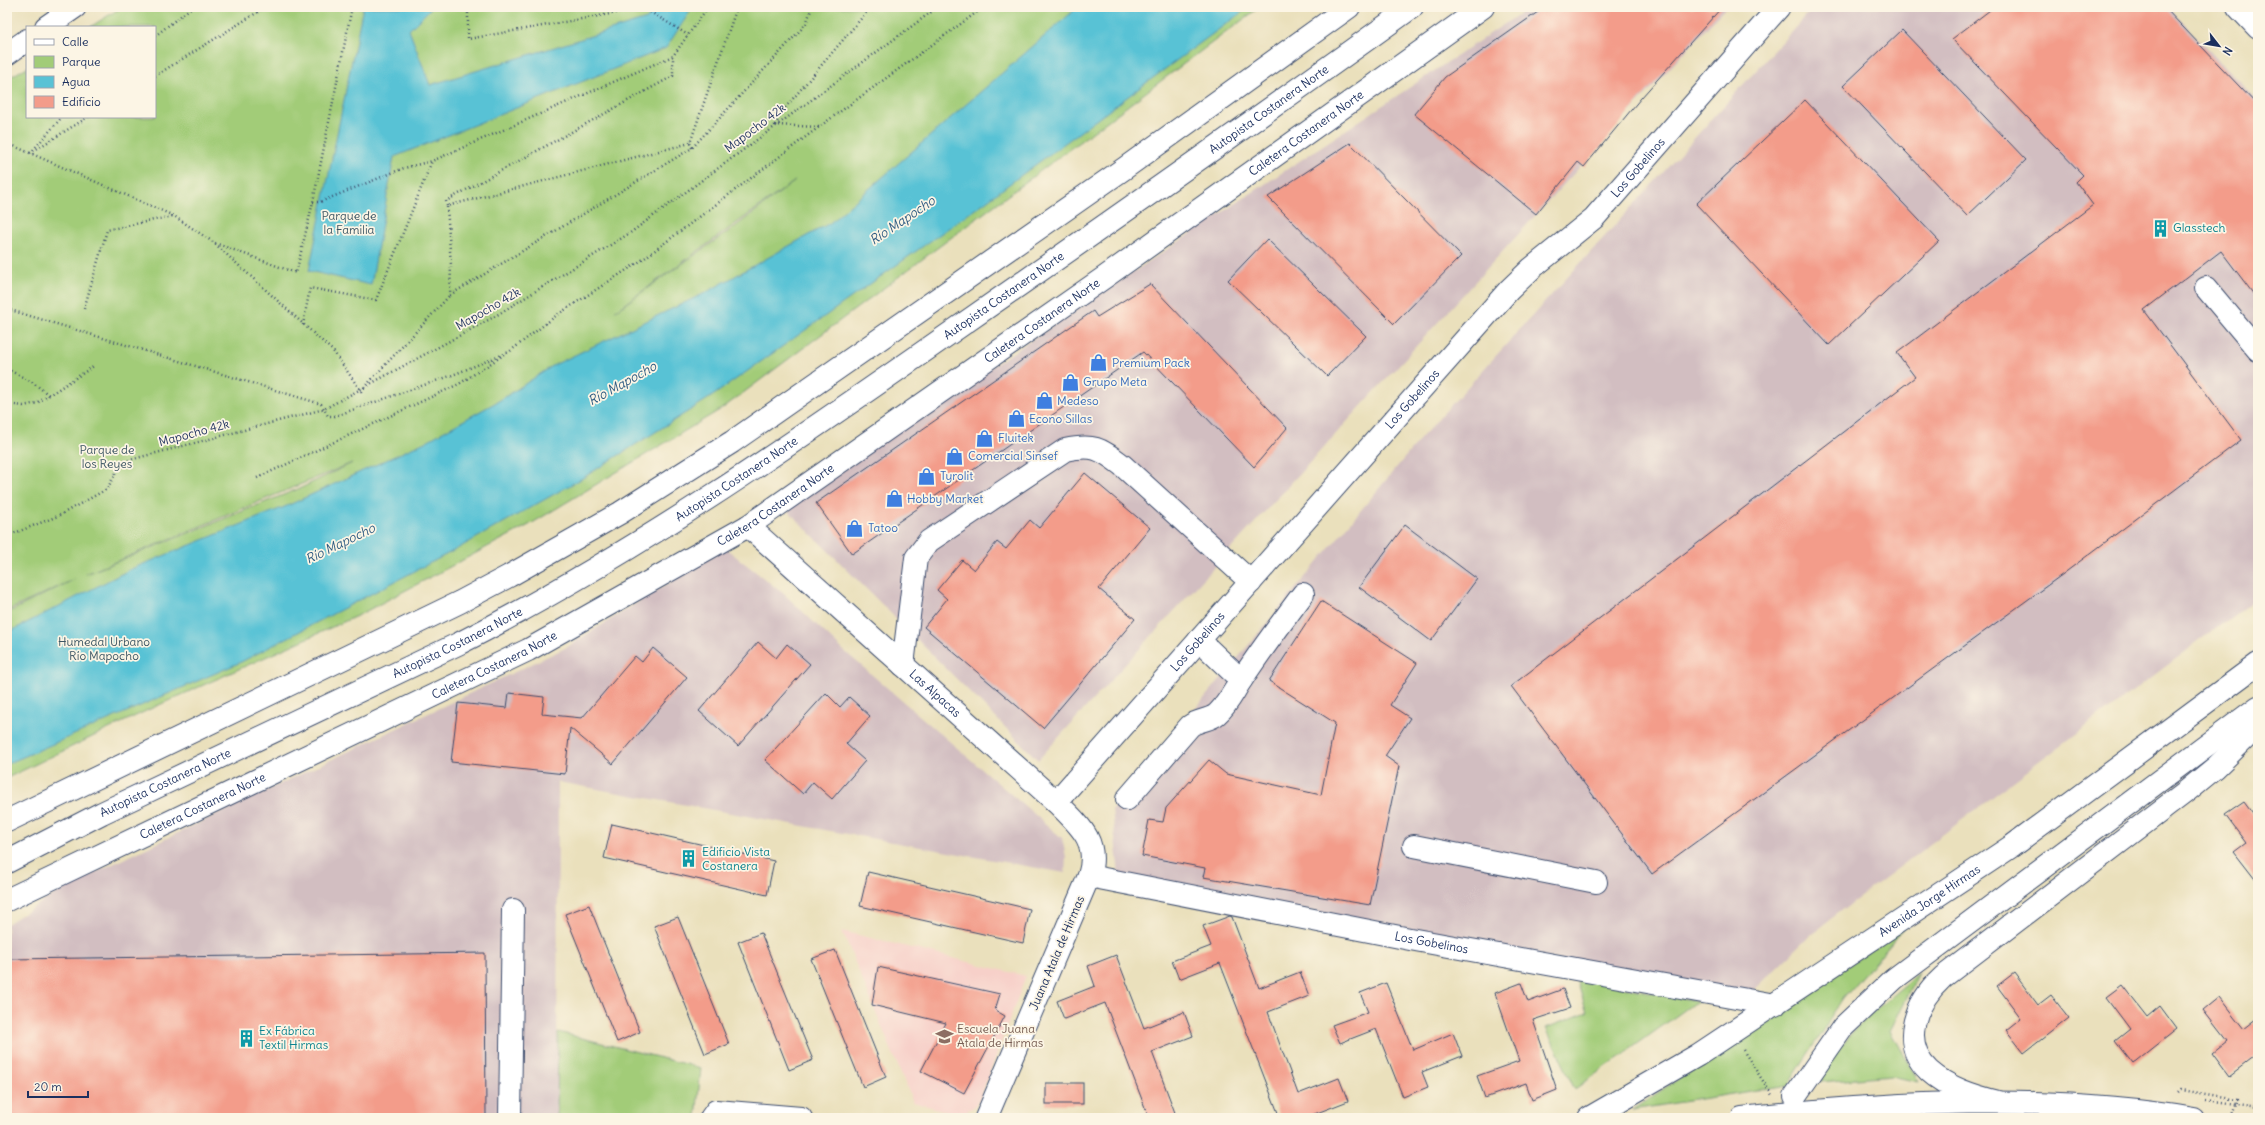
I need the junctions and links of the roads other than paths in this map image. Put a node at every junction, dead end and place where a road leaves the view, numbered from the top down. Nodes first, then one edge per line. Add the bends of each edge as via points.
1 (75, 7) edge
2 (1349, 7) edge
3 (1412, 7) edge
4 (1483, 7) edge
5 (1779, 7) edge
6 (2238, 7) edge
7 (47, 26) edge
8 (2258, 28) edge
9 (26, 41) edge
10 (7, 54) edge
11 (2206, 288) dead end
12 (2258, 350) edge
13 (748, 526) junction
14 (1251, 582) junction
15 (1303, 594) dead end
16 (1199, 640) junction
17 (2258, 664) edge
18 (903, 665) junction
19 (1241, 680) junction
20 (2258, 707) edge
21 (2258, 726) edge
22 (1127, 799) dead end
23 (1056, 802) junction
24 (7, 821) edge
25 (1414, 846) dead end
26 (7, 862) edge
27 (1089, 876) junction
28 (1596, 882) dead end
29 (7, 900) edge
30 (513, 910) dead end
31 (1775, 1005) junction
32 (1998, 1102) junction
33 (1789, 1105) junction
34 (2199, 1109) edge
35 (714, 1114) edge
36 (761, 1116) edge
37 (510, 1118) edge
38 (801, 1118) edge
39 (986, 1118) edge
40 (1589, 1118) edge
41 (1742, 1118) edge

1 - 7 main road
2 - 24 main road via 1118,173 732,442 620,513 460,602
3 - 26 main road, Autopista Costanera Norte via 1284,100 790,445 658,530 514,616 467,640 102,813
4 - 13 main road, Caletera Costanera Norte via 1105,277
5 - 14 main road, Los Gobelinos via 1594,218 1509,290
6 - 8 main road
9 - 10 main road
11 - 12 main road
13 - 18 main road, Las Alpacas
13 - 29 main road, Caletera Costanera Norte via 528,650
14 - 16 main road, Los Gobelinos
14 - 18 main road via 1105,452 1084,446 1065,450 929,541 916,558
15 - 19 main road
16 - 19 main road
16 - 23 main road, Los Gobelinos
17 - 31 main road, Avenida Jorge Hirmas via 2012,846
18 - 23 main road, Las Alpacas
19 - 22 main road via 1229,702 1216,716 1197,720 1190,726
20 - 33 main road via 1894,980 1843,1027
21 - 32 main road via 2188,790 1943,977 1926,995 1919,1006 1913,1030 1915,1049 1919,1058 1929,1070 1947,1083
23 - 27 main road, Las Alpacas via 1089,839 1093,858
25 - 28 main road
27 - 31 main road, Los Gobelinos via 1410,939
27 - 39 main road, Juana Atala de Hirmas
30 - 37 main road
31 - 40 main road, Avenida Jorge Hirmas via 1666,1075
32 - 33 main road via 1893,1106
32 - 34 main road
33 - 41 main road
35 - 36 main road
36 - 38 main road

